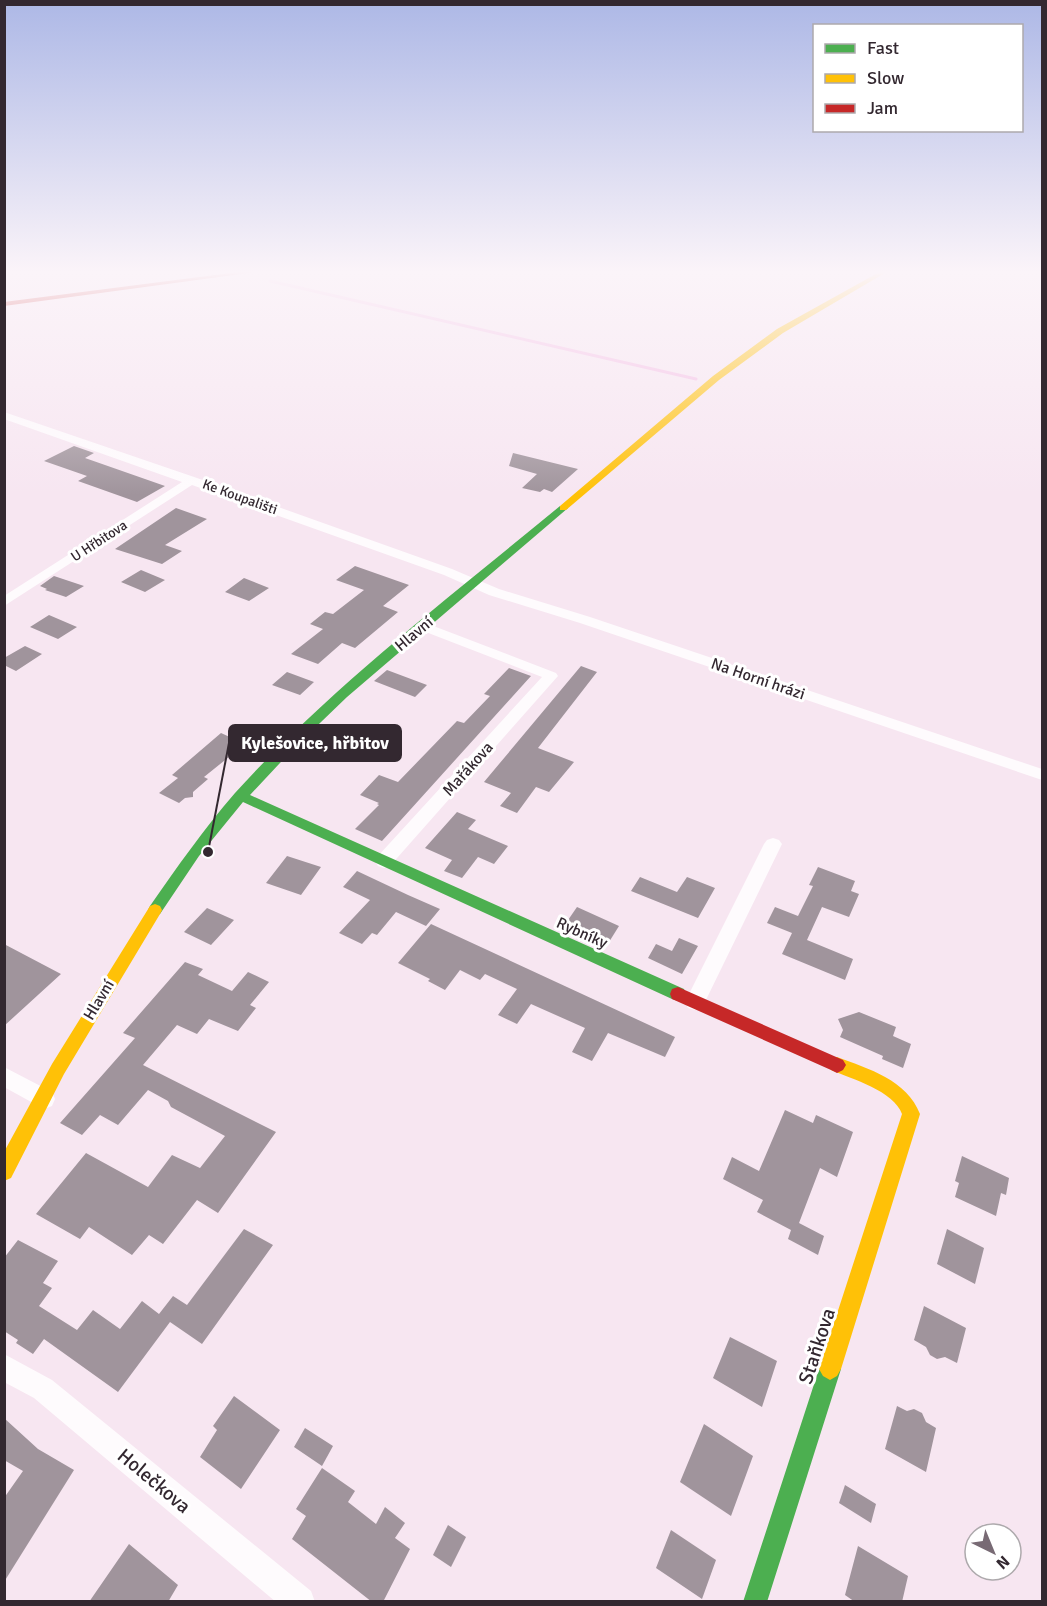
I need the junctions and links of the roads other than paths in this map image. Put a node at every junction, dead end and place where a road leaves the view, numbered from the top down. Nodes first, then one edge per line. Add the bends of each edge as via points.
1 (760, 345) edge
2 (7, 418) edge
3 (193, 480) junction
4 (474, 584) junction
5 (4, 602) edge
6 (423, 626) junction
7 (1042, 775) edge
8 (241, 796) junction
9 (773, 844) dead end
10 (384, 861) junction
11 (695, 1002) junction
12 (4, 1076) edge
13 (44, 1099) junction
14 (909, 1102) joint
15 (4, 1172) edge
16 (4, 1367) edge
17 (300, 1602) edge
18 (755, 1602) edge

1 - 4 street, Hlavní
2 - 3 street, Ke Koupališti
3 - 4 street, Ke Koupališti
3 - 5 street, U Hřbitova
4 - 6 street, Hlavní
4 - 7 street, Na Horní hrázi
6 - 8 street, Hlavní via 342,696
6 - 10 street, Mařákova via 551,676
8 - 10 street, Rybníky
8 - 13 street, Hlavní via 153,911
9 - 11 street
10 - 11 street, Rybníky
11 - 14 street, Rybníky via 896,1092
12 - 13 street
13 - 15 street, Hlavní
14 - 18 street, Staňkova via 910,1122
16 - 17 street, Holečkova via 43,1389

